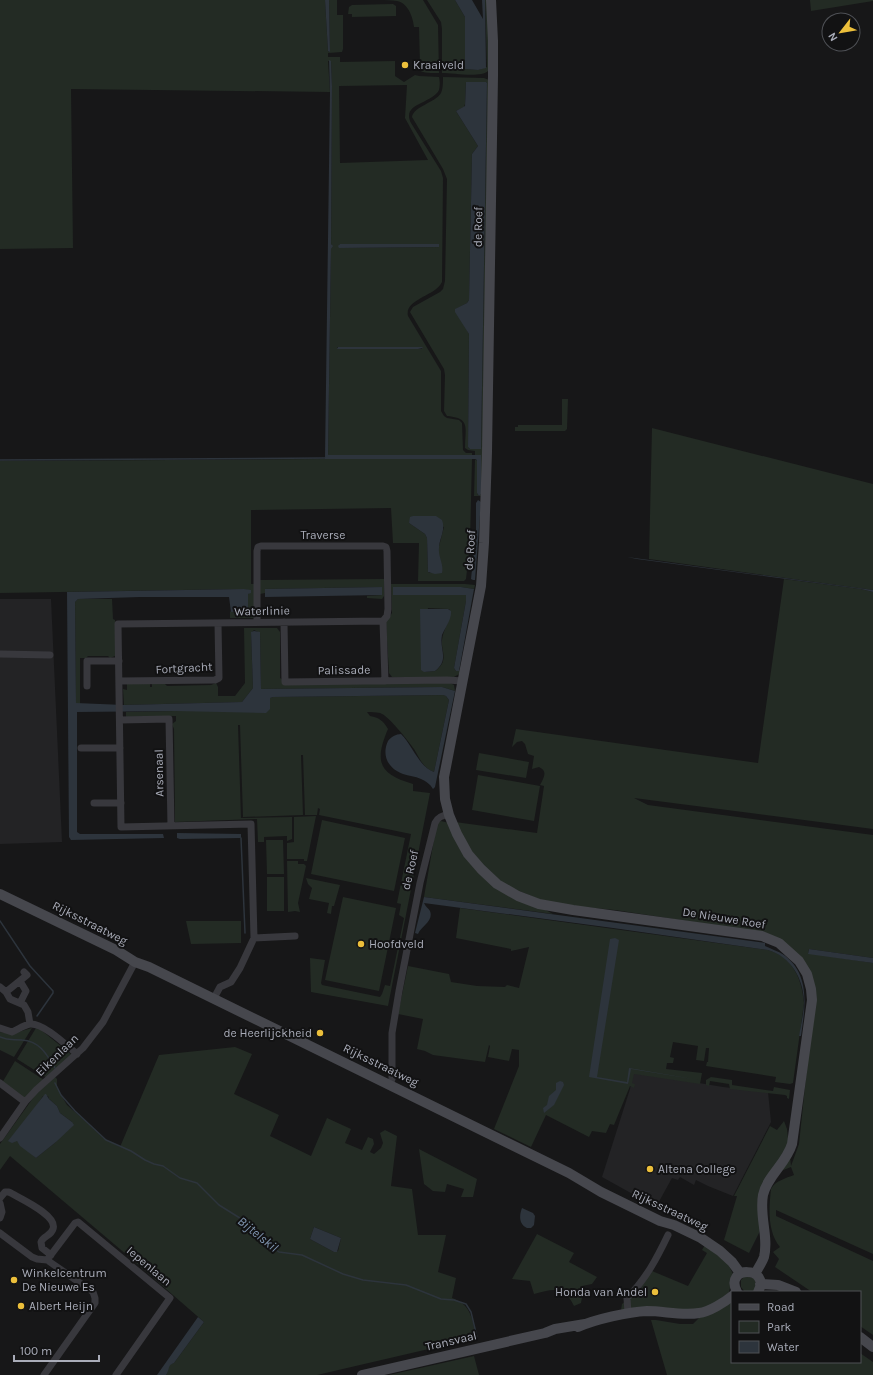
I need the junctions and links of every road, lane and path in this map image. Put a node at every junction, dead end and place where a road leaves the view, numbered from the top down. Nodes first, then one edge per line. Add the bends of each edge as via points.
1 (492, 0) edge
2 (257, 622) junction
3 (284, 622) junction
4 (383, 622) junction
5 (218, 623) junction
6 (0, 654) edge
7 (50, 655) dead end
8 (119, 661) junction
9 (119, 681) junction
10 (385, 681) junction
11 (463, 681) junction
12 (87, 686) dead end
13 (120, 717) junction
14 (81, 748) dead end
15 (120, 748) junction
16 (94, 803) dead end
17 (121, 803) junction
18 (448, 815) junction
19 (171, 826) junction
20 (0, 894) edge
21 (295, 936) dead end
22 (254, 938) junction
23 (135, 962) junction
24 (24, 972) dead end
25 (20, 981) junction
26 (3, 990) edge
27 (214, 998) junction
28 (20, 1004) junction
29 (30, 1024) junction
30 (0, 1028) edge
31 (77, 1054) junction
32 (0, 1083) edge
33 (390, 1085) junction
34 (25, 1102) junction
35 (0, 1138) edge
36 (0, 1198) edge
37 (0, 1203) edge
38 (0, 1218) edge
39 (0, 1233) edge
40 (668, 1235) dead end
41 (49, 1257) junction
42 (740, 1273) junction
43 (755, 1274) junction
44 (759, 1288) edge
45 (737, 1291) edge
46 (793, 1291) edge
47 (731, 1297) edge
48 (628, 1314) junction
49 (861, 1338) edge
50 (873, 1347) edge
51 (44, 1375) edge
52 (116, 1375) edge
53 (362, 1375) edge

1 - 11 street, de Roef via 484,543 481,586
2 - 3 street, Waterlinie
2 - 4 street, Traverse via 258,547 383,546 388,550 388,603 387,616
2 - 5 street, Waterlinie
3 - 4 street, Waterlinie
3 - 10 street, Palissade via 285,682
4 - 10 street
5 - 8 street, Waterlinie via 118,624
5 - 9 street, Fortgracht via 219,678
6 - 7 street
8 - 9 street, Waterlinie
8 - 12 street via 87,661
9 - 13 street, Waterlinie
10 - 11 street, Palissade
11 - 18 street, de Roef via 444,776
13 - 15 street, Waterlinie
13 - 19 street, Arsenaal via 169,719
14 - 15 street
15 - 17 street, Waterlinie
16 - 17 street
17 - 19 street, Waterlinie via 121,827
18 - 33 street, de Roef via 438,818 435,823 420,883 392,1033
18 - 43 street, De Nieuwe Roef via 468,854 497,884 518,896 539,904 573,910 762,936 779,943 799,961 807,974 812,1000 805,1057 792,1144 787,1157 766,1186 763,1196 764,1256
19 - 22 street, Waterlinie via 251,824
20 - 23 street, Rijksstraatweg via 116,950
21 - 22 street
22 - 27 street, Waterlinie via 231,982 220,986
23 - 27 street, Rijksstraatweg
23 - 31 street, Eikenlaan via 103,1022
24 - 25 street via 27,975
25 - 26 street
25 - 28 street via 26,991
26 - 28 street via 10,999
27 - 33 street, Rijksstraatweg
28 - 29 street via 24,1005 28,1012
29 - 30 street via 12,1032
29 - 31 street via 46,1029
31 - 34 street, Eikenlaan
32 - 34 street
33 - 42 street, Rijksstraatweg via 569,1173 601,1192 701,1238 732,1262
34 - 35 street, Eikenlaan
36 - 41 street via 5,1192 9,1192 34,1205 52,1222 53,1230 40,1242
37 - 38 street
39 - 41 street via 32,1257
40 - 48 street via 652,1266 628,1298
41 - 51 street via 93,1292 95,1303
41 - 52 street, Iepenlaan via 78,1222 170,1298
42 - 43 street via 748,1271
42 - 45 street via 735,1280
43 - 44 street via 760,1280
44 - 46 street via 778,1285
47 - 48 street, Transvaal via 700,1313 647,1311
48 - 53 street, Transvaal
49 - 50 street

